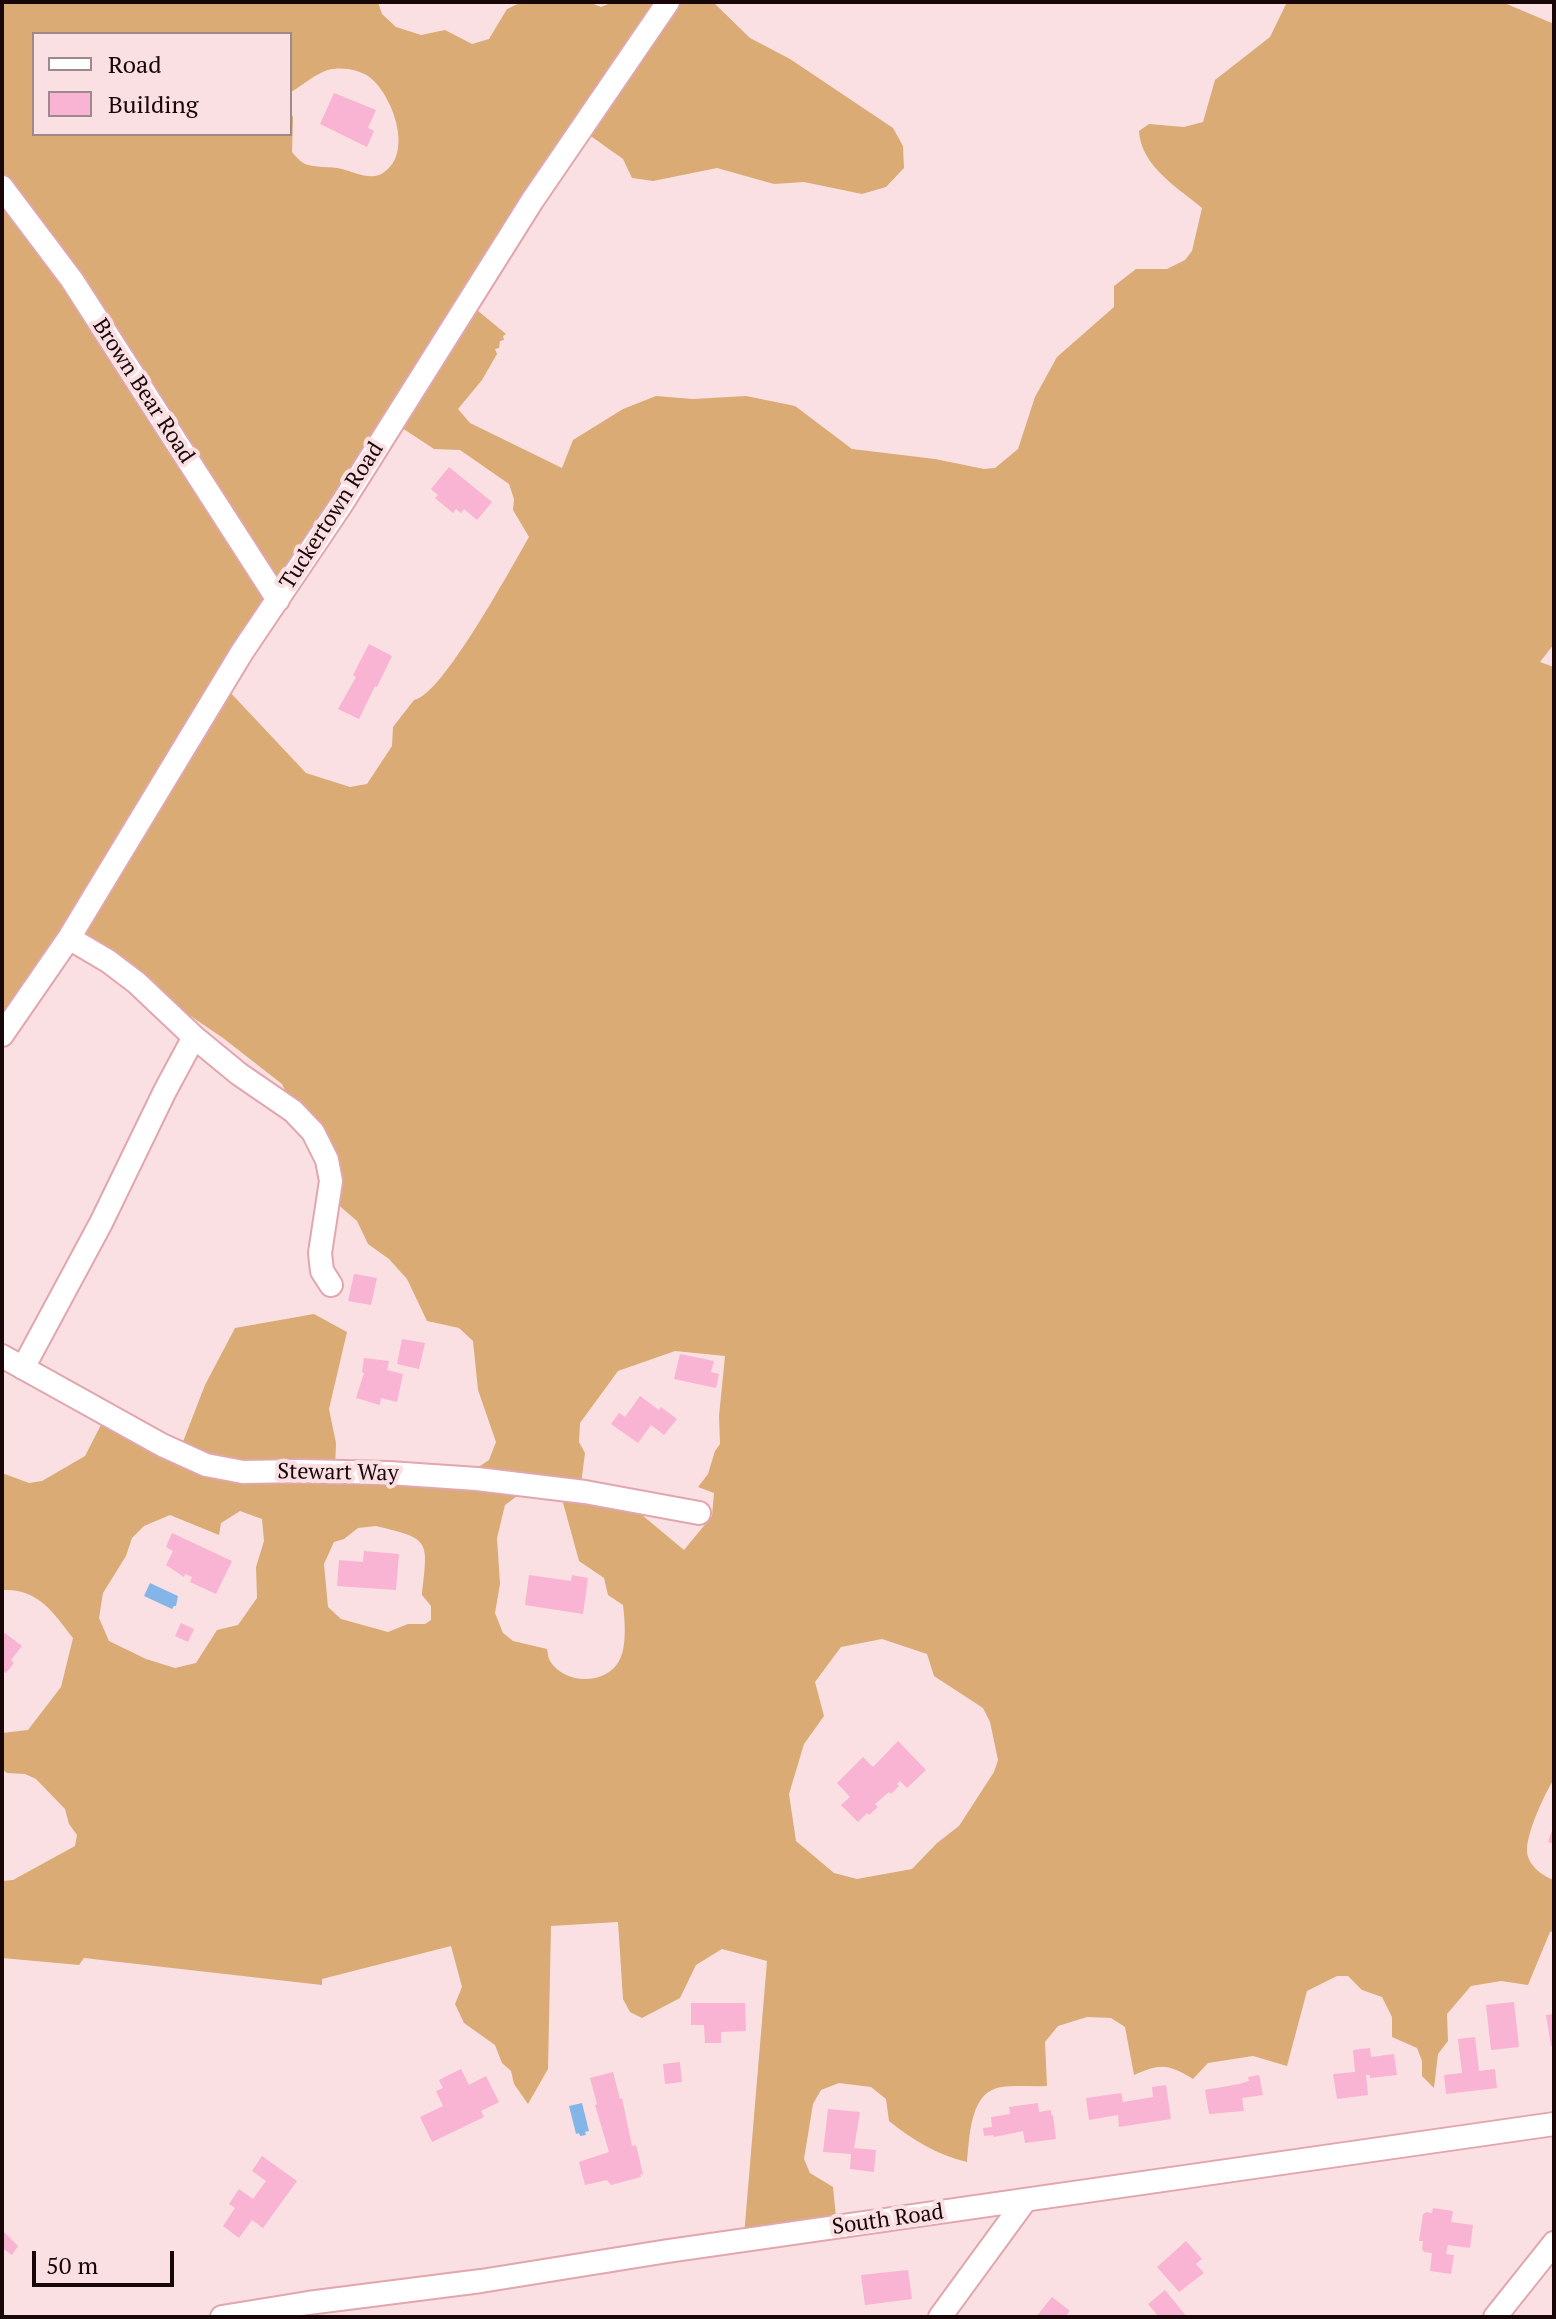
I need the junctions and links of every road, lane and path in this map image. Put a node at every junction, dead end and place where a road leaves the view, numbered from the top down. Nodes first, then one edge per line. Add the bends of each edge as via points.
1 (668, 2) edge
2 (2, 187) edge
3 (278, 600) junction
4 (69, 938) junction
5 (2, 1035) edge
6 (194, 1037) junction
7 (331, 1285) dead end
8 (9, 1362) edge
9 (699, 1513) dead end
10 (1554, 2124) edge
11 (1024, 2202) junction
12 (1554, 2243) edge
13 (222, 2317) edge
14 (940, 2317) edge
15 (1495, 2317) edge

1 - 3 street, Tuckertown Road via 532,201
2 - 3 street, Brown Bear Road via 72,280
3 - 4 street, Tuckertown Road
4 - 5 street, Tuckertown Road
4 - 6 street via 127,976
6 - 7 street via 313,1132 331,1181 320,1253
6 - 8 street via 101,1223
8 - 9 street, Stewart Way via 206,1465 243,1472 477,1479
10 - 11 street, South Road
11 - 13 street, South Road
11 - 14 street
12 - 15 street

